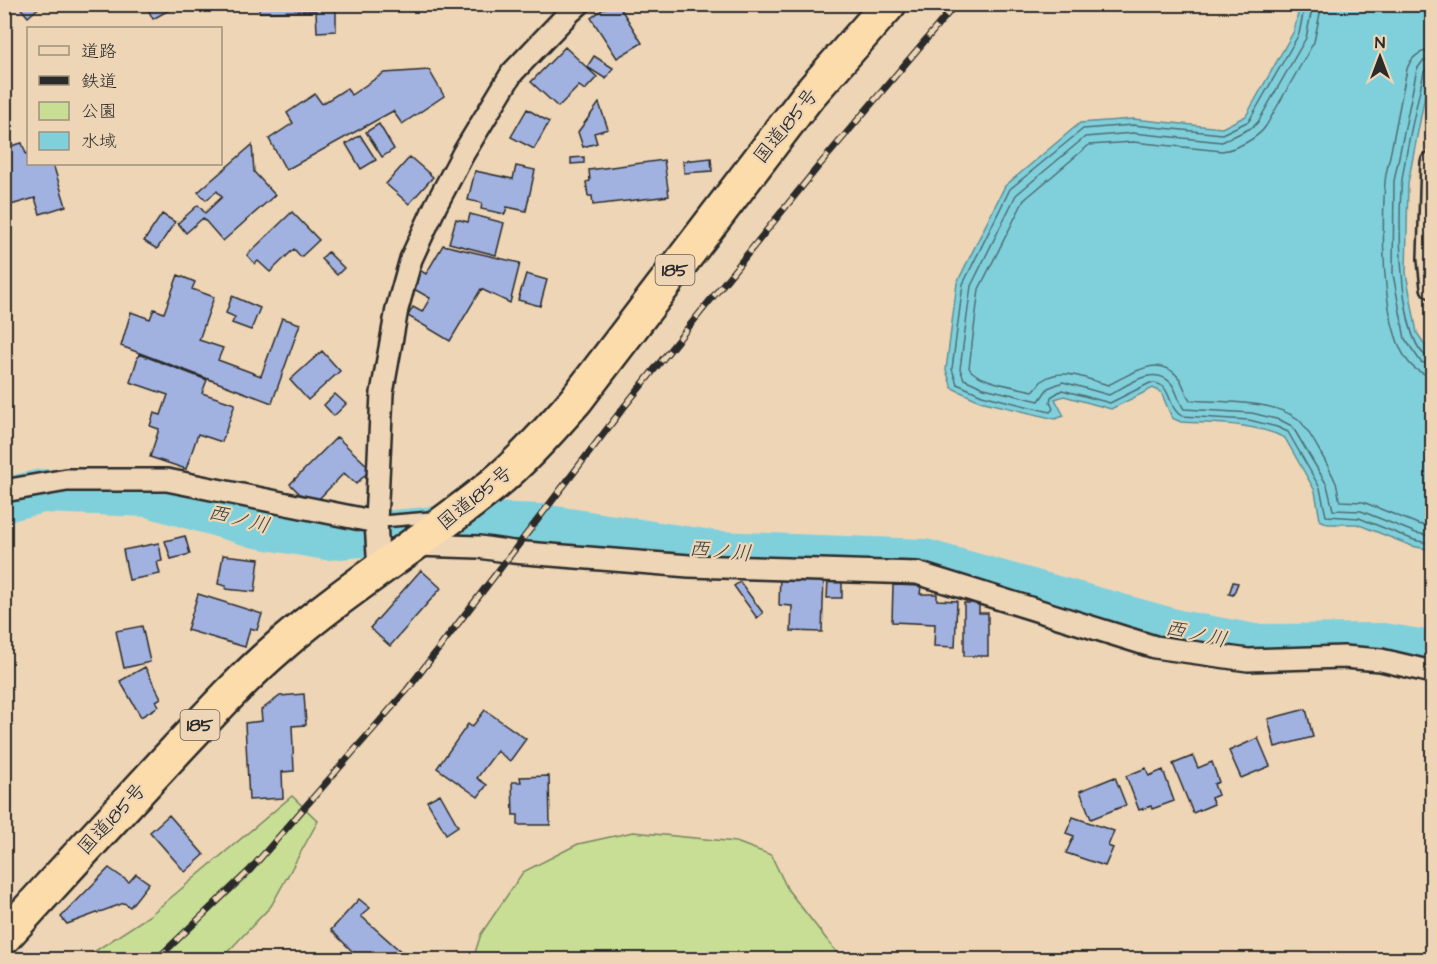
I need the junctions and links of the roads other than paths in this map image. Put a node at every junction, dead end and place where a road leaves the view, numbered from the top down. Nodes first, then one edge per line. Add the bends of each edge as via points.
1 (579, 4) edge
2 (889, 4) edge
3 (1432, 163) edge
4 (1432, 287) edge
5 (4, 491) edge
6 (450, 519) junction
7 (376, 526) junction
8 (418, 543) junction
9 (378, 561) junction
10 (1432, 672) edge
11 (4, 937) edge

1 - 7 street via 512,73 463,154 411,259 397,309 382,393
2 - 6 highway, 国道185号 / 185 via 808,96 576,400 534,448
3 - 4 street
5 - 7 street via 68,480 168,480
6 - 7 lane
6 - 8 highway, 国道185号 / 185
7 - 9 street
8 - 9 highway, 国道185号 / 185
8 - 10 street via 689,566 916,573 1155,647 1248,660 1372,659
9 - 11 highway, 国道185号 / 185 via 232,692

